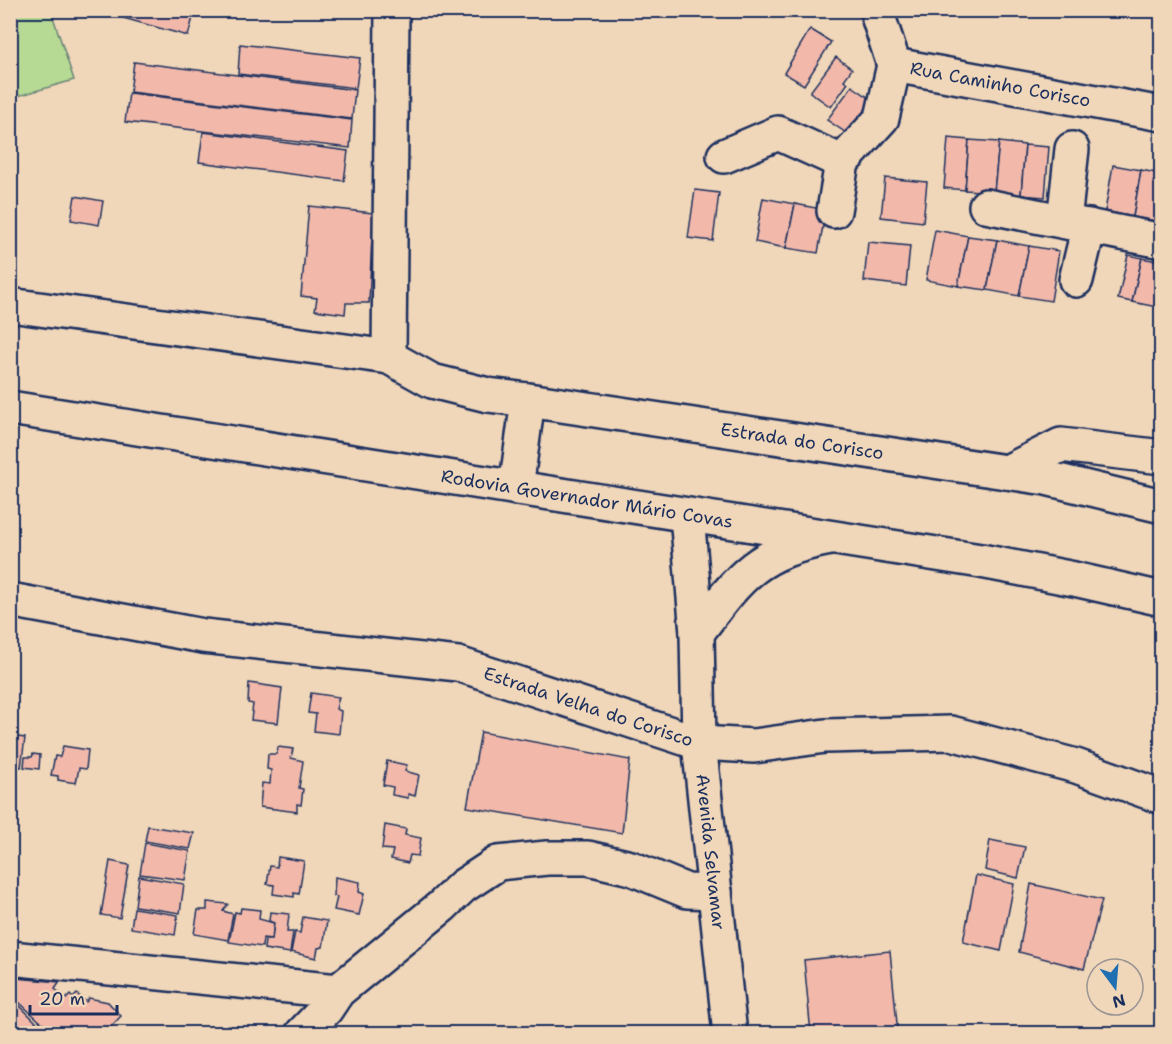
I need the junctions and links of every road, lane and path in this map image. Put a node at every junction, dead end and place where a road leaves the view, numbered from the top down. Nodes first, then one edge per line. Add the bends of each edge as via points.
1 (394, 10) edge
2 (880, 10) edge
3 (894, 65) junction
4 (1161, 114) edge
5 (1072, 149) dead end
6 (724, 156) dead end
7 (842, 162) junction
8 (986, 206) dead end
9 (834, 211) dead end
10 (1076, 224) junction
11 (1161, 241) edge
12 (1076, 280) dead end
13 (10, 305) edge
14 (389, 357) junction
15 (528, 400) junction
16 (10, 408) edge
17 (1161, 457) edge
18 (1006, 472) junction
19 (516, 488) junction
20 (1161, 506) edge
21 (687, 514) junction
22 (830, 538) junction
23 (1161, 599) edge
24 (10, 600) edge
25 (697, 633) junction
26 (699, 743) junction
27 (1161, 797) edge
28 (715, 892) junction
29 (10, 958) edge
30 (338, 991) junction
31 (302, 1034) edge
32 (730, 1034) edge

1 - 14 main road
2 - 3 main road, Rua Caminho Corisco via 879,19
3 - 4 main road, Rua Caminho Corisco
3 - 7 main road via 882,118
5 - 10 main road
6 - 7 main road via 778,133
7 - 9 main road
8 - 10 main road
10 - 11 main road
10 - 12 main road
13 - 14 main road
14 - 15 main road, Estrada do Corisco via 432,381
15 - 18 main road, Estrada do Corisco
15 - 19 main road
16 - 19 main road, Rodovia Governador Mário Covas
17 - 18 main road via 1061,445
18 - 20 main road, Estrada do Corisco
19 - 21 main road, Rodovia Governador Mário Covas
21 - 22 main road, Rodovia Governador Mário Covas
21 - 25 main road, Avenida Selvamar
22 - 23 main road, Rodovia Governador Mário Covas via 993,564
22 - 25 main road via 782,551 750,570
24 - 26 main road, Estrada Velha do Corisco via 203,636 458,664
25 - 26 main road, Avenida Selvamar
26 - 27 main road, Estrada Velha do Corisco via 754,746 825,736 951,733 1076,766
26 - 28 main road, Avenida Selvamar
28 - 30 main road via 687,891 631,868 588,858 498,863 463,886
28 - 32 main road, Avenida Selvamar
29 - 30 main road
30 - 31 main road

